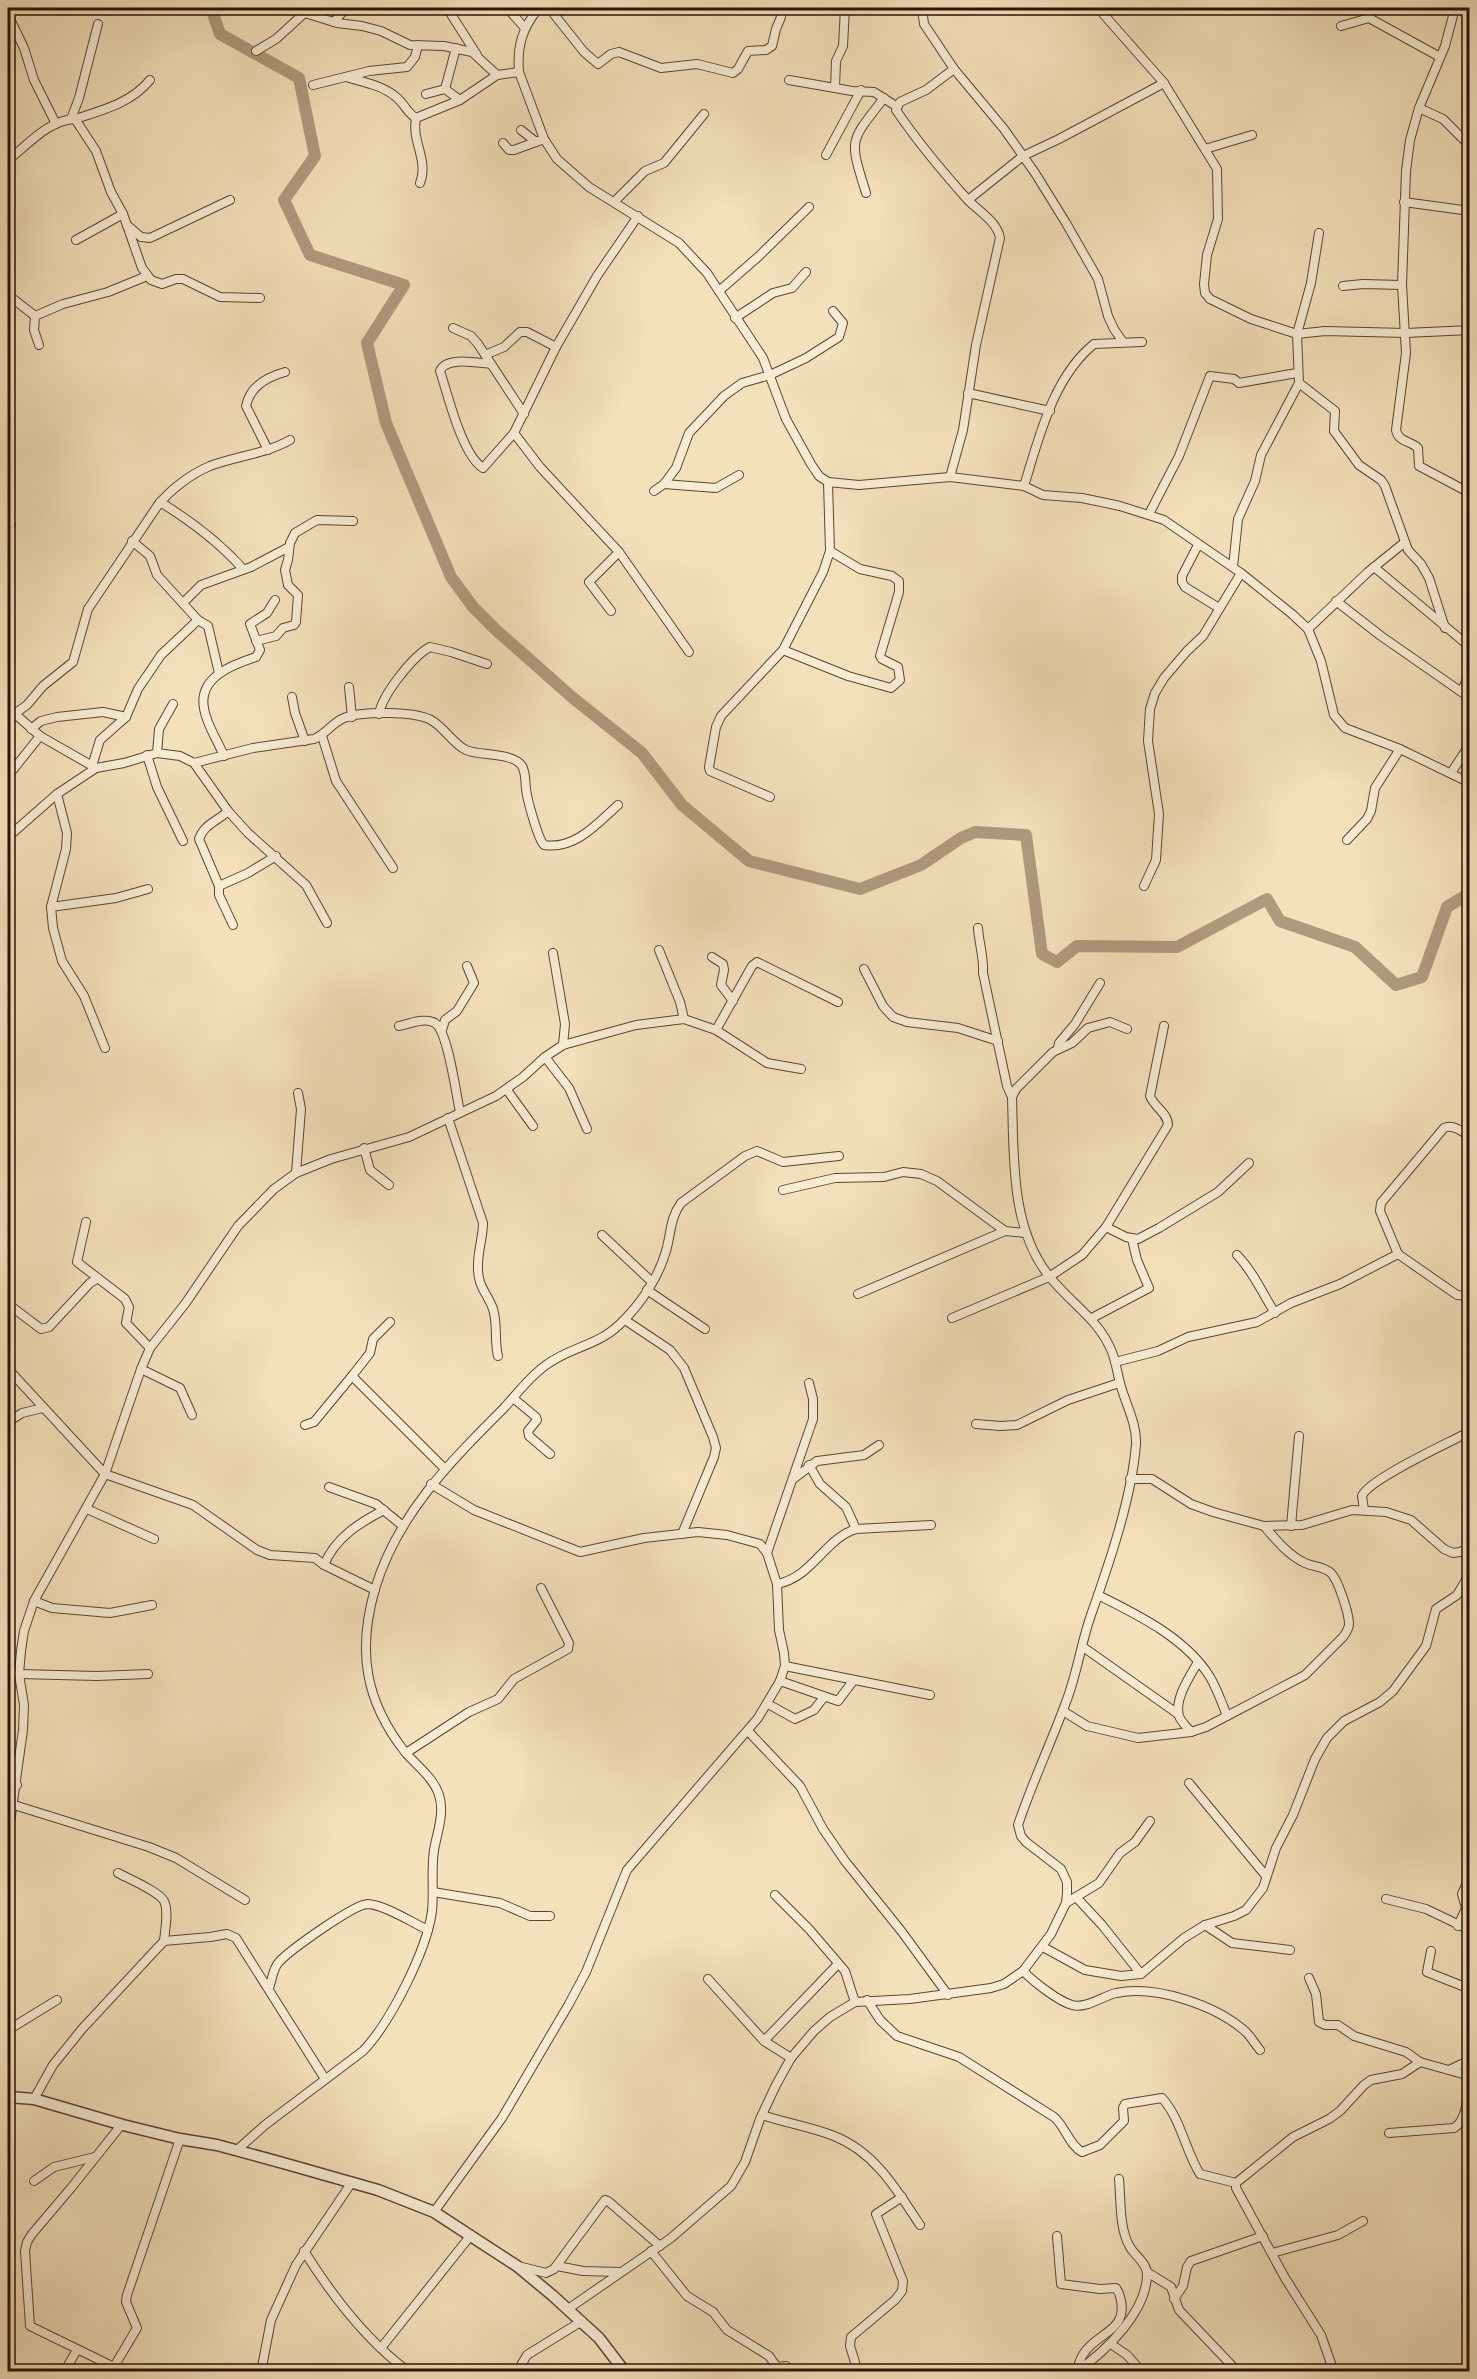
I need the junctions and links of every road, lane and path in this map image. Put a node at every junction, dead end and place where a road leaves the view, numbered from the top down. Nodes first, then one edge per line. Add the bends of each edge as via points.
1 (346, 8) edge
2 (447, 8) edge
3 (507, 8) edge
4 (538, 8) edge
5 (549, 8) edge
6 (782, 8) edge
7 (845, 8) edge
8 (922, 8) edge
9 (1097, 8) edge
10 (1455, 8) edge
11 (308, 10) edge
12 (334, 22) junction
13 (12, 23) dead end
14 (98, 24) dead end
15 (1341, 26) dead end
16 (524, 27) junction
17 (418, 45) junction
18 (456, 48) junction
19 (256, 51) dead end
20 (478, 55) junction
21 (1440, 57) junction
22 (954, 69) junction
23 (519, 72) junction
24 (497, 75) junction
25 (346, 77) junction
26 (150, 80) dead end
27 (789, 80) dead end
28 (1164, 83) junction
29 (313, 85) dead end
30 (835, 88) junction
31 (445, 89) junction
32 (861, 90) junction
33 (426, 94) dead end
34 (884, 98) junction
35 (460, 100) junction
36 (896, 106) junction
37 (1419, 108) junction
38 (704, 114) dead end
39 (416, 118) junction
40 (73, 119) junction
41 (56, 124) junction
42 (521, 130) dead end
43 (1252, 135) dead end
44 (1464, 140) dead end
45 (540, 141) junction
46 (503, 143) dead end
47 (1205, 149) junction
48 (826, 155) dead end
49 (1023, 156) junction
50 (8, 160) edge
51 (420, 183) dead end
52 (866, 193) dead end
53 (230, 200) dead end
54 (968, 200) junction
55 (614, 202) junction
56 (1404, 202) junction
57 (809, 207) dead end
58 (1470, 211) edge
59 (123, 214) junction
60 (638, 216) junction
61 (127, 225) junction
62 (1320, 233) dead end
63 (76, 240) dead end
64 (806, 272) dead end
65 (147, 276) junction
66 (1402, 285) junction
67 (1343, 286) dead end
68 (719, 291) junction
69 (8, 295) edge
70 (260, 298) dead end
71 (833, 311) dead end
72 (35, 316) junction
73 (735, 318) junction
74 (453, 328) dead end
75 (1470, 330) edge
76 (1406, 333) junction
77 (1297, 334) junction
78 (1124, 342) junction
79 (1142, 342) dead end
80 (39, 345) dead end
81 (556, 348) junction
82 (485, 355) junction
83 (491, 364) junction
84 (285, 372) dead end
85 (1297, 373) junction
86 (770, 375) junction
87 (1299, 382) junction
88 (968, 393) junction
89 (1050, 411) junction
90 (524, 414) junction
91 (514, 433) junction
92 (290, 440) dead end
93 (268, 450) junction
94 (739, 475) dead end
95 (950, 477) junction
96 (828, 482) junction
97 (664, 484) junction
98 (1024, 486) junction
99 (654, 491) dead end
100 (1470, 493) edge
101 (160, 502) junction
102 (1149, 514) junction
103 (353, 521) dead end
104 (132, 541) junction
105 (1405, 542) junction
106 (1198, 545) junction
107 (289, 547) junction
108 (830, 551) junction
109 (619, 552) junction
110 (1233, 567) junction
111 (1374, 567) junction
112 (243, 569) junction
113 (1241, 573) junction
114 (275, 600) dead end
115 (1336, 601) junction
116 (183, 603) junction
117 (1219, 608) junction
118 (611, 611) dead end
119 (198, 620) junction
120 (1445, 628) junction
121 (1308, 629) junction
122 (256, 641) junction
123 (1470, 648) edge
124 (783, 650) junction
125 (689, 652) dead end
126 (487, 664) dead end
127 (1470, 671) edge
128 (219, 673) junction
129 (349, 687) dead end
130 (1462, 691) junction
131 (292, 697) dead end
132 (1470, 698) edge
133 (173, 704) dead end
134 (11, 714) edge
135 (379, 714) junction
136 (126, 717) junction
137 (352, 717) junction
138 (31, 729) junction
139 (40, 736) junction
140 (322, 736) junction
141 (305, 741) junction
142 (1470, 744) edge
143 (1400, 749) junction
144 (157, 753) junction
145 (147, 755) junction
146 (224, 756) junction
147 (194, 763) junction
148 (94, 767) junction
149 (1451, 773) junction
150 (8, 776) edge
151 (1470, 783) edge
152 (57, 794) junction
153 (770, 797) dead end
154 (618, 805) dead end
155 (228, 811) junction
156 (8, 837) edge
157 (1347, 840) dead end
158 (183, 841) dead end
159 (276, 856) junction
160 (393, 867) dead end
161 (219, 886) junction
162 (1144, 886) dead end
163 (148, 889) dead end
164 (51, 907) junction
165 (327, 923) dead end
166 (233, 925) dead end
167 (978, 928) dead end
168 (659, 950) dead end
169 (553, 953) dead end
170 (712, 957) dead end
171 (467, 966) dead end
172 (864, 969) dead end
173 (1100, 983) dead end
174 (733, 1001) junction
175 (838, 1002) dead end
176 (684, 1019) junction
177 (399, 1026) dead end
178 (1164, 1026) dead end
179 (1127, 1029) dead end
180 (442, 1030) junction
181 (716, 1030) junction
182 (998, 1041) junction
183 (563, 1045) junction
184 (105, 1048) dead end
185 (1058, 1048) junction
186 (545, 1057) junction
187 (801, 1069) dead end
188 (507, 1090) junction
189 (298, 1093) dead end
190 (1012, 1097) junction
191 (460, 1112) junction
192 (448, 1118) junction
193 (533, 1126) dead end
194 (587, 1129) dead end
195 (1470, 1136) edge
196 (364, 1148) junction
197 (839, 1156) dead end
198 (1249, 1163) dead end
199 (296, 1173) junction
200 (389, 1185) dead end
201 (783, 1190) dead end
202 (86, 1222) dead end
203 (1106, 1227) junction
204 (1005, 1231) junction
205 (1025, 1233) junction
206 (602, 1235) dead end
207 (1132, 1239) junction
208 (1398, 1254) junction
209 (1237, 1255) dead end
210 (1049, 1277) junction
211 (97, 1279) junction
212 (649, 1286) junction
213 (858, 1294) dead end
214 (1470, 1296) edge
215 (8, 1304) edge
216 (1275, 1313) junction
217 (952, 1318) dead end
218 (1092, 1318) junction
219 (625, 1320) junction
220 (390, 1322) dead end
221 (705, 1329) dead end
222 (150, 1348) junction
223 (498, 1356) dead end
224 (1115, 1362) junction
225 (8, 1369) edge
226 (141, 1369) junction
227 (352, 1376) junction
228 (809, 1383) dead end
229 (1119, 1383) junction
230 (513, 1398) junction
231 (43, 1408) junction
232 (192, 1415) dead end
233 (8, 1422) edge
234 (976, 1424) dead end
235 (305, 1425) dead end
236 (1463, 1435) dead end
237 (1299, 1436) dead end
238 (879, 1445) dead end
239 (550, 1454) dead end
240 (809, 1465) junction
241 (444, 1468) junction
242 (105, 1474) junction
243 (1130, 1479) junction
244 (790, 1481) junction
245 (431, 1484) junction
246 (329, 1487) dead end
247 (87, 1509) junction
248 (384, 1510) junction
249 (1364, 1510) junction
250 (931, 1524) dead end
251 (403, 1526) junction
252 (1264, 1526) junction
253 (1291, 1526) junction
254 (856, 1529) junction
255 (682, 1534) junction
256 (154, 1539) dead end
257 (1470, 1546) edge
258 (767, 1553) junction
259 (324, 1565) junction
260 (1470, 1573) edge
261 (777, 1584) junction
262 (542, 1588) dead end
263 (375, 1590) junction
264 (1098, 1595) junction
265 (34, 1601) junction
266 (152, 1605) dead end
267 (1083, 1647) junction
268 (1198, 1662) junction
269 (785, 1666) junction
270 (19, 1674) junction
271 (148, 1674) dead end
272 (780, 1681) junction
273 (853, 1681) junction
274 (930, 1695) dead end
275 (824, 1697) junction
276 (768, 1704) junction
277 (1063, 1711) junction
278 (1179, 1714) junction
279 (1227, 1716) junction
280 (748, 1731) junction
281 (1191, 1732) junction
282 (406, 1753) junction
283 (1189, 1783) dead end
284 (12, 1785) edge
285 (14, 1805) junction
286 (1150, 1821) dead end
287 (8, 1838) edge
288 (118, 1873) dead end
289 (1266, 1876) junction
290 (1470, 1876) edge
291 (433, 1892) junction
292 (775, 1895) dead end
293 (1076, 1897) junction
294 (1386, 1899) dead end
295 (244, 1900) dead end
296 (1066, 1903) junction
297 (550, 1916) dead end
298 (1205, 1925) junction
299 (1458, 1926) junction
300 (428, 1930) junction
301 (1470, 1930) edge
302 (164, 1941) junction
303 (1043, 1947) junction
304 (1290, 1950) dead end
305 (1431, 1951) dead end
306 (838, 1964) junction
307 (1023, 1971) junction
308 (1141, 1974) junction
309 (1309, 1978) dead end
310 (708, 1979) dead end
311 (269, 1988) junction
312 (1470, 1989) edge
313 (948, 1995) junction
314 (57, 2000) dead end
315 (867, 2000) junction
316 (855, 2002) junction
317 (8, 2030) edge
318 (764, 2041) junction
319 (1260, 2050) dead end
320 (791, 2058) junction
321 (1470, 2060) edge
322 (1420, 2062) junction
323 (1451, 2069) junction
324 (1469, 2075) edge
325 (325, 2079) junction
326 (8, 2097) edge
327 (34, 2099) junction
328 (762, 2115) junction
329 (122, 2124) junction
330 (1389, 2133) dead end
331 (180, 2139) junction
332 (237, 2150) junction
333 (96, 2157) junction
334 (1119, 2179) dead end
335 (34, 2181) dead end
336 (352, 2182) junction
337 (1236, 2182) junction
338 (902, 2197) junction
339 (434, 2212) junction
340 (1363, 2221) dead end
341 (920, 2225) dead end
342 (471, 2235) junction
343 (1057, 2236) dead end
344 (1263, 2236) junction
345 (660, 2246) junction
346 (304, 2251) junction
347 (651, 2251) junction
348 (1272, 2253) junction
349 (518, 2266) junction
350 (557, 2266) junction
351 (620, 2272) junction
352 (1147, 2272) junction
353 (1174, 2300) junction
354 (568, 2309) junction
355 (582, 2321) junction
356 (1111, 2343) junction
357 (381, 2348) junction
358 (77, 2350) junction
359 (614, 2355) junction
360 (786, 2366) dead end
361 (112, 2369) edge
362 (1076, 2371) edge
363 (64, 2372) edge
364 (261, 2372) edge
365 (409, 2372) edge
366 (517, 2372) edge
367 (615, 2372) edge
368 (624, 2372) edge
369 (858, 2372) edge
370 (1142, 2372) edge
371 (1238, 2372) edge
372 (1334, 2372) edge

1 - 12 street
2 - 20 street
3 - 16 street
4 - 16 street
5 - 6 street via 598,64 620,52 661,68 697,64 733,72 748,51 766,50 772,45
7 - 30 street
8 - 22 street via 924,24
9 - 28 street
10 - 21 street
11 - 12 street
11 - 19 street
12 - 17 street via 381,31 402,43
13 - 41 street
14 - 40 street
15 - 21 street via 1369,18
16 - 23 street via 519,44
17 - 18 street
17 - 25 street via 407,67
18 - 20 street
18 - 31 street
20 - 24 street
21 - 37 street
22 - 36 street
22 - 49 street
23 - 24 street
23 - 45 street
24 - 35 street
25 - 29 street
25 - 39 street via 386,90
26 - 40 street via 130,98
27 - 30 street
28 - 47 street
28 - 49 street
30 - 32 street
31 - 33 street
31 - 35 street
32 - 34 street
32 - 48 street
34 - 36 street
34 - 52 street via 854,140
35 - 39 street
36 - 54 street via 905,123
37 - 44 street via 1443,119
37 - 56 street via 1410,140
38 - 55 street via 664,163 645,171
39 - 51 street via 414,127 424,166
40 - 41 street
40 - 59 street via 96,151
41 - 50 street
42 - 45 street
43 - 47 street
45 - 46 street via 514,150
45 - 55 street via 589,187
47 - 77 street via 1217,169 1219,202 1207,255 1205,293 1235,312
49 - 54 street
49 - 78 street via 1089,262 1108,316
53 - 61 street via 150,238 141,237
54 - 88 street via 993,223 1000,238
55 - 60 street
56 - 58 street
56 - 66 street
57 - 68 street
59 - 61 street
59 - 63 street
60 - 68 street via 679,243
60 - 81 street
61 - 65 street
62 - 77 street
64 - 73 street via 792,288 773,293
65 - 70 street via 158,284 183,279 220,297
65 - 72 street
66 - 67 street
66 - 76 street
68 - 73 street
69 - 72 street
71 - 86 street via 843,323 839,337
72 - 80 street
73 - 86 street
74 - 82 street via 471,336
75 - 76 street
76 - 77 street
76 - 100 street via 1397,435 1418,448 1419,466
77 - 85 street
78 - 79 street
78 - 89 street via 1094,344 1084,352 1060,383
81 - 82 street via 520,332 504,347
81 - 90 street
82 - 83 street
83 - 90 street
83 - 91 street via 456,362 441,368 460,434 483,468
84 - 93 street via 261,382 246,402
85 - 87 street
85 - 102 street via 1239,382 1210,376 1174,465
86 - 96 street via 786,419 811,464
86 - 97 street via 742,383 724,396 689,433 682,457
87 - 105 street via 1335,411 1334,431 1359,465 1381,480
87 - 110 street via 1261,455 1255,481 1238,519
88 - 89 street
88 - 95 street
89 - 98 street
90 - 91 street
91 - 109 street
92 - 93 street
93 - 101 street via 211,466
94 - 97 street via 716,488
95 - 96 street via 859,485
95 - 98 street
96 - 108 street
97 - 99 street
98 - 102 street via 1043,495 1082,498
101 - 104 street
101 - 112 street via 212,537
102 - 106 street via 1180,529
103 - 107 street via 317,520 295,533
104 - 116 street via 150,556 157,575
104 - 134 street via 88,609 73,662 27,705
105 - 111 street
105 - 120 street via 1429,578
106 - 110 street
106 - 117 street via 1182,582
107 - 112 street
107 - 122 street via 285,570 288,585 298,595 296,622 276,636
108 - 124 street
108 - 124 street via 860,569 899,581 880,658 898,667 900,680 891,688
109 - 118 street via 589,582
109 - 125 street
110 - 113 street
111 - 115 street
111 - 120 street
112 - 116 street via 201,585
113 - 117 street
113 - 121 street
114 - 122 street via 267,613 250,624
115 - 121 street
115 - 130 street
116 - 119 street
117 - 162 street via 1203,636 1164,678 1150,709 1148,741 1159,823 1156,860
119 - 128 street via 208,626
119 - 136 street via 160,655
120 - 123 street
121 - 143 street via 1339,722 1345,728
122 - 128 street via 260,650 256,657
124 - 153 street via 722,716 716,727 709,767 714,773
126 - 135 street via 430,647 403,674
127 - 130 street
128 - 146 street via 207,690 204,707
129 - 137 street
130 - 132 street
131 - 141 street
133 - 144 street via 159,729
134 - 138 street
135 - 137 street
135 - 154 street via 423,716 465,750 517,761 525,773 527,799 544,845 586,834
136 - 138 street via 103,712 57,717 41,721
136 - 148 street via 100,740
137 - 140 street via 344,718
138 - 139 street
139 - 148 street
139 - 150 street
140 - 141 street
140 - 160 street via 336,781
141 - 146 street
142 - 149 street
143 - 149 street
143 - 157 street via 1375,788 1367,819
144 - 145 street
144 - 147 street via 180,756
145 - 148 street
145 - 158 street via 157,787
146 - 147 street
147 - 155 street
148 - 152 street
149 - 151 street
152 - 156 street
152 - 164 street via 67,833
155 - 159 street
155 - 161 street via 212,822 199,839
159 - 161 street
159 - 165 street via 306,885
161 - 166 street via 219,895
163 - 164 street via 116,898
164 - 184 street via 62,961 84,996
167 - 182 street
168 - 176 street
169 - 183 street via 565,1024
170 - 174 street via 723,964 721,985
171 - 180 street via 474,983 458,1011 445,1020
172 - 182 street via 882,1006 893,1017
173 - 185 street
174 - 175 street via 757,962
174 - 181 street
176 - 181 street
176 - 183 street via 636,1025
177 - 180 street via 426,1021 434,1022
178 - 203 street via 1150,1096 1168,1119 1168,1125
179 - 185 street via 1110,1022 1093,1026
180 - 191 street
181 - 187 street via 767,1063
182 - 190 street
183 - 186 street
185 - 190 street
186 - 188 street
186 - 194 street via 569,1088
188 - 191 street
188 - 193 street
189 - 199 street via 301,1109
190 - 205 street via 1015,1170
191 - 192 street
192 - 196 street via 409,1137
192 - 223 street via 483,1222 478,1272 481,1288 493,1310
195 - 208 street via 1454,1127 1444,1128 1381,1203 1380,1211
196 - 199 street
196 - 200 street via 370,1170
197 - 212 street via 783,1162 761,1151 745,1156 681,1203 674,1213 665,1254
198 - 207 street via 1218,1192 1159,1228
199 - 222 street via 274,1189 238,1226
201 - 204 street via 835,1178 921,1174 938,1181
202 - 211 street via 77,1262
203 - 207 street
203 - 210 street via 1082,1255
204 - 205 street
204 - 213 street
205 - 210 street
206 - 212 street
207 - 218 street via 1149,1288
208 - 214 street via 1457,1295
208 - 216 street
209 - 216 street
210 - 217 street
210 - 218 street
211 - 215 street via 49,1328 40,1329
211 - 222 street via 129,1302 126,1323
212 - 219 street
212 - 221 street
216 - 224 street via 1257,1322 1188,1337 1158,1351
218 - 224 street
219 - 230 street via 602,1340 547,1364
219 - 255 street via 670,1350 684,1368 716,1448
220 - 227 street via 373,1339 370,1353
222 - 226 street
224 - 229 street
225 - 231 street
226 - 232 street via 180,1389
226 - 242 street
227 - 235 street via 314,1422
227 - 241 street
228 - 244 street via 813,1419
229 - 234 street via 1068,1400 1017,1425
229 - 243 street via 1135,1433
230 - 239 street via 536,1417 529,1436
230 - 241 street
231 - 233 street via 22,1413
231 - 242 street
236 - 249 street via 1366,1490 1362,1496
237 - 253 street
238 - 240 street via 864,1455
240 - 244 street
240 - 254 street via 820,1484 846,1507
241 - 245 street
242 - 247 street
242 - 259 street via 193,1505 264,1552 315,1558
243 - 252 street via 1152,1479 1191,1504
243 - 264 street
244 - 258 street
245 - 251 street
245 - 255 street via 474,1510 580,1552
246 - 248 street via 364,1498
247 - 256 street
247 - 265 street
248 - 251 street
248 - 259 street via 339,1540
249 - 253 street
249 - 257 street via 1411,1520 1444,1550 1460,1552
250 - 254 street
251 - 263 street
252 - 253 street
252 - 279 street via 1302,1562 1332,1573 1349,1623 1348,1631 1305,1675
254 - 261 street via 839,1538 794,1580
255 - 258 street via 698,1532 743,1538 760,1544
258 - 261 street
259 - 263 street
260 - 289 street via 1457,1595 1436,1609 1426,1647 1393,1691 1344,1721 1327,1738
261 - 269 street
262 - 282 street via 569,1643 568,1649 514,1680 498,1699 469,1712
263 - 282 street via 366,1641 369,1678 376,1708
264 - 267 street
264 - 268 street via 1150,1621
265 - 266 street via 52,1608 110,1613
265 - 270 street via 24,1631
267 - 277 street
267 - 278 street
268 - 278 street via 1182,1693
268 - 279 street via 1210,1677
269 - 272 street
269 - 273 street
270 - 271 street
270 - 284 street via 24,1705
272 - 275 street
272 - 276 street
273 - 274 street
273 - 275 street via 840,1700
275 - 276 street via 814,1710 795,1719
276 - 280 street
277 - 281 street via 1087,1726 1125,1737
277 - 296 street via 1018,1825 1026,1842 1061,1869 1067,1882
278 - 281 street
279 - 281 street
280 - 313 street via 800,1786 845,1861
280 - 339 street via 627,1870 586,1972 563,2013 502,2118
282 - 291 street via 436,1786 440,1797
283 - 289 street
284 - 285 street
285 - 287 street
285 - 295 street via 167,1854
286 - 293 street via 1099,1883
288 - 302 street via 164,1901
289 - 298 street via 1263,1888 1246,1910
290 - 299 street via 1462,1894 1466,1908
291 - 297 street via 500,1904 530,1916
291 - 300 street
292 - 306 street
293 - 296 street
293 - 308 street
294 - 299 street via 1426,1909
296 - 303 street
298 - 304 street via 1232,1943
298 - 308 street
299 - 301 street
300 - 311 street via 371,1904 361,1905 279,1962
300 - 325 street via 385,2025 363,2051
302 - 311 street via 232,1935
302 - 327 street via 82,2029 53,2065
303 - 307 street
303 - 308 street via 1085,1970 1121,1976
305 - 312 street via 1427,1972
306 - 316 street via 845,1971
306 - 318 street
307 - 313 street via 1004,1984
307 - 319 street via 1073,2006 1135,1990 1178,1997 1233,2021
309 - 322 street via 1316,1994 1319,2022 1338,2025 1354,2036 1406,2052
310 - 318 street
311 - 325 street
313 - 315 street
314 - 317 street
315 - 316 street
315 - 337 street via 897,2036 959,2057 1054,2116 1075,2148 1082,2152 1100,2145 1124,2121 1125,2104 1162,2098 1200,2174
316 - 320 street via 823,2022
318 - 320 street
320 - 328 street
321 - 323 street
322 - 323 street
322 - 337 street via 1402,2074 1371,2080 1329,2120 1293,2137
323 - 324 street
324 - 330 street via 1460,2124 1454,2128
325 - 332 street
326 - 327 street
327 - 329 street
328 - 338 street via 850,2144 886,2175
328 - 345 street via 737,2179
329 - 331 street
329 - 333 street
331 - 332 street
331 - 361 street via 127,2295 137,2328
332 - 336 street
333 - 335 street via 54,2168
333 - 358 street via 32,2234 25,2251 30,2326
334 - 352 street via 1125,2235
336 - 339 street
336 - 346 street
337 - 344 street
338 - 341 street
338 - 369 street via 876,2214 903,2281 902,2291 851,2337
339 - 342 street
340 - 348 street via 1338,2235
342 - 349 street
342 - 357 street
343 - 362 street via 1061,2284 1116,2288 1123,2311 1115,2326 1083,2353
344 - 348 street
344 - 353 street via 1191,2261
345 - 347 street
345 - 350 street via 605,2200
346 - 357 street via 321,2278
346 - 364 street via 271,2320
347 - 351 street
347 - 360 street via 687,2296 713,2313 727,2330 769,2356 777,2367
348 - 372 street via 1321,2336
349 - 350 street via 546,2273
349 - 354 street
350 - 351 street via 587,2272
351 - 354 street
352 - 353 street via 1171,2287
352 - 356 street via 1140,2300
353 - 371 street
354 - 355 street
355 - 359 street
355 - 366 street via 527,2355
356 - 362 street
356 - 370 street
357 - 365 street
358 - 361 street
358 - 363 street
359 - 367 street
359 - 368 street

